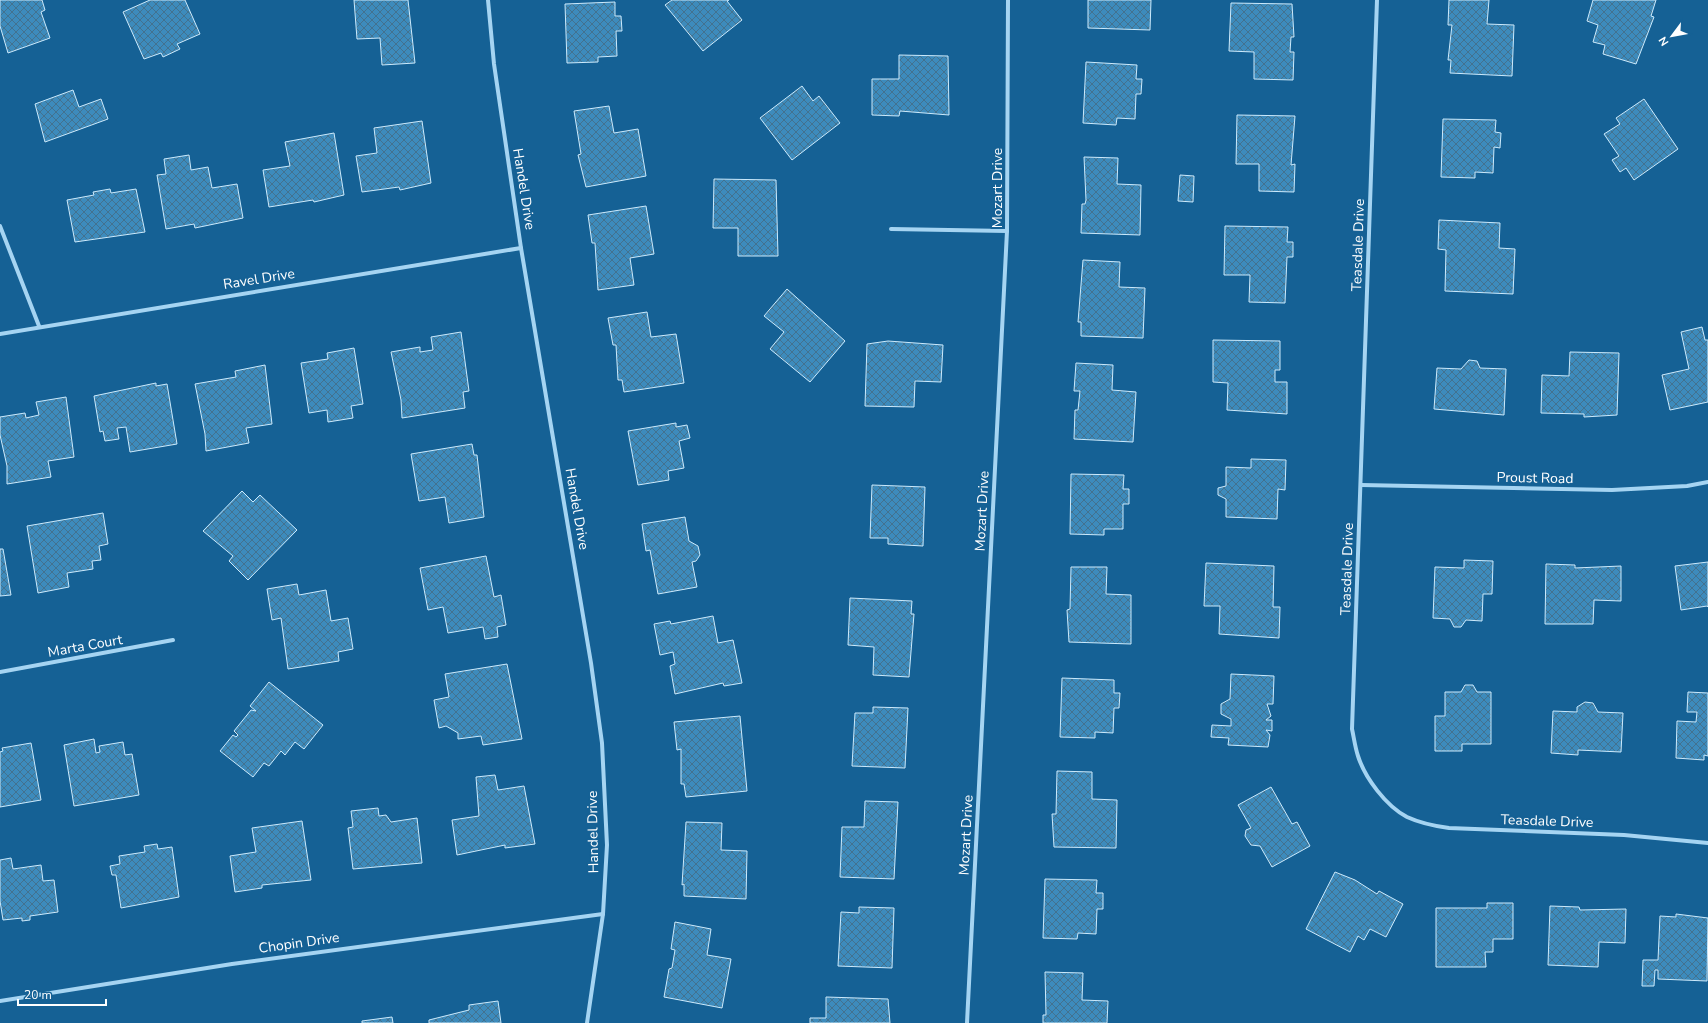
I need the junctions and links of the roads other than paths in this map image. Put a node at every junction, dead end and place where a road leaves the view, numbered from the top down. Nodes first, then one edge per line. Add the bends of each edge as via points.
1 (488, 0) edge
2 (1008, 0) edge
3 (1377, 0) edge
4 (0, 226) edge
5 (891, 229) dead end
6 (1007, 231) junction
7 (521, 248) junction
8 (39, 326) junction
9 (0, 334) edge
10 (1708, 482) edge
11 (1361, 485) junction
12 (173, 640) dead end
13 (0, 672) edge
14 (1708, 843) edge
15 (603, 914) junction
16 (0, 1001) edge
17 (587, 1023) edge
18 (967, 1023) edge

1 - 7 street, Handel Drive via 494,64
2 - 6 street, Mozart Drive
3 - 11 street, Teasdale Drive
4 - 8 street
5 - 6 street
6 - 18 street, Mozart Drive
7 - 8 street, Ravel Drive
7 - 15 street, Handel Drive via 591,663 602,743 607,845
8 - 9 street, Ravel Drive
10 - 11 street, Proust Road via 1687,486 1612,490
11 - 14 street, Teasdale Drive via 1352,729 1358,756 1367,777 1384,799 1406,816 1430,825 1448,828 1624,835
12 - 13 street, Marta Court
15 - 16 street, Chopin Drive via 232,964
15 - 17 street, Handel Drive

